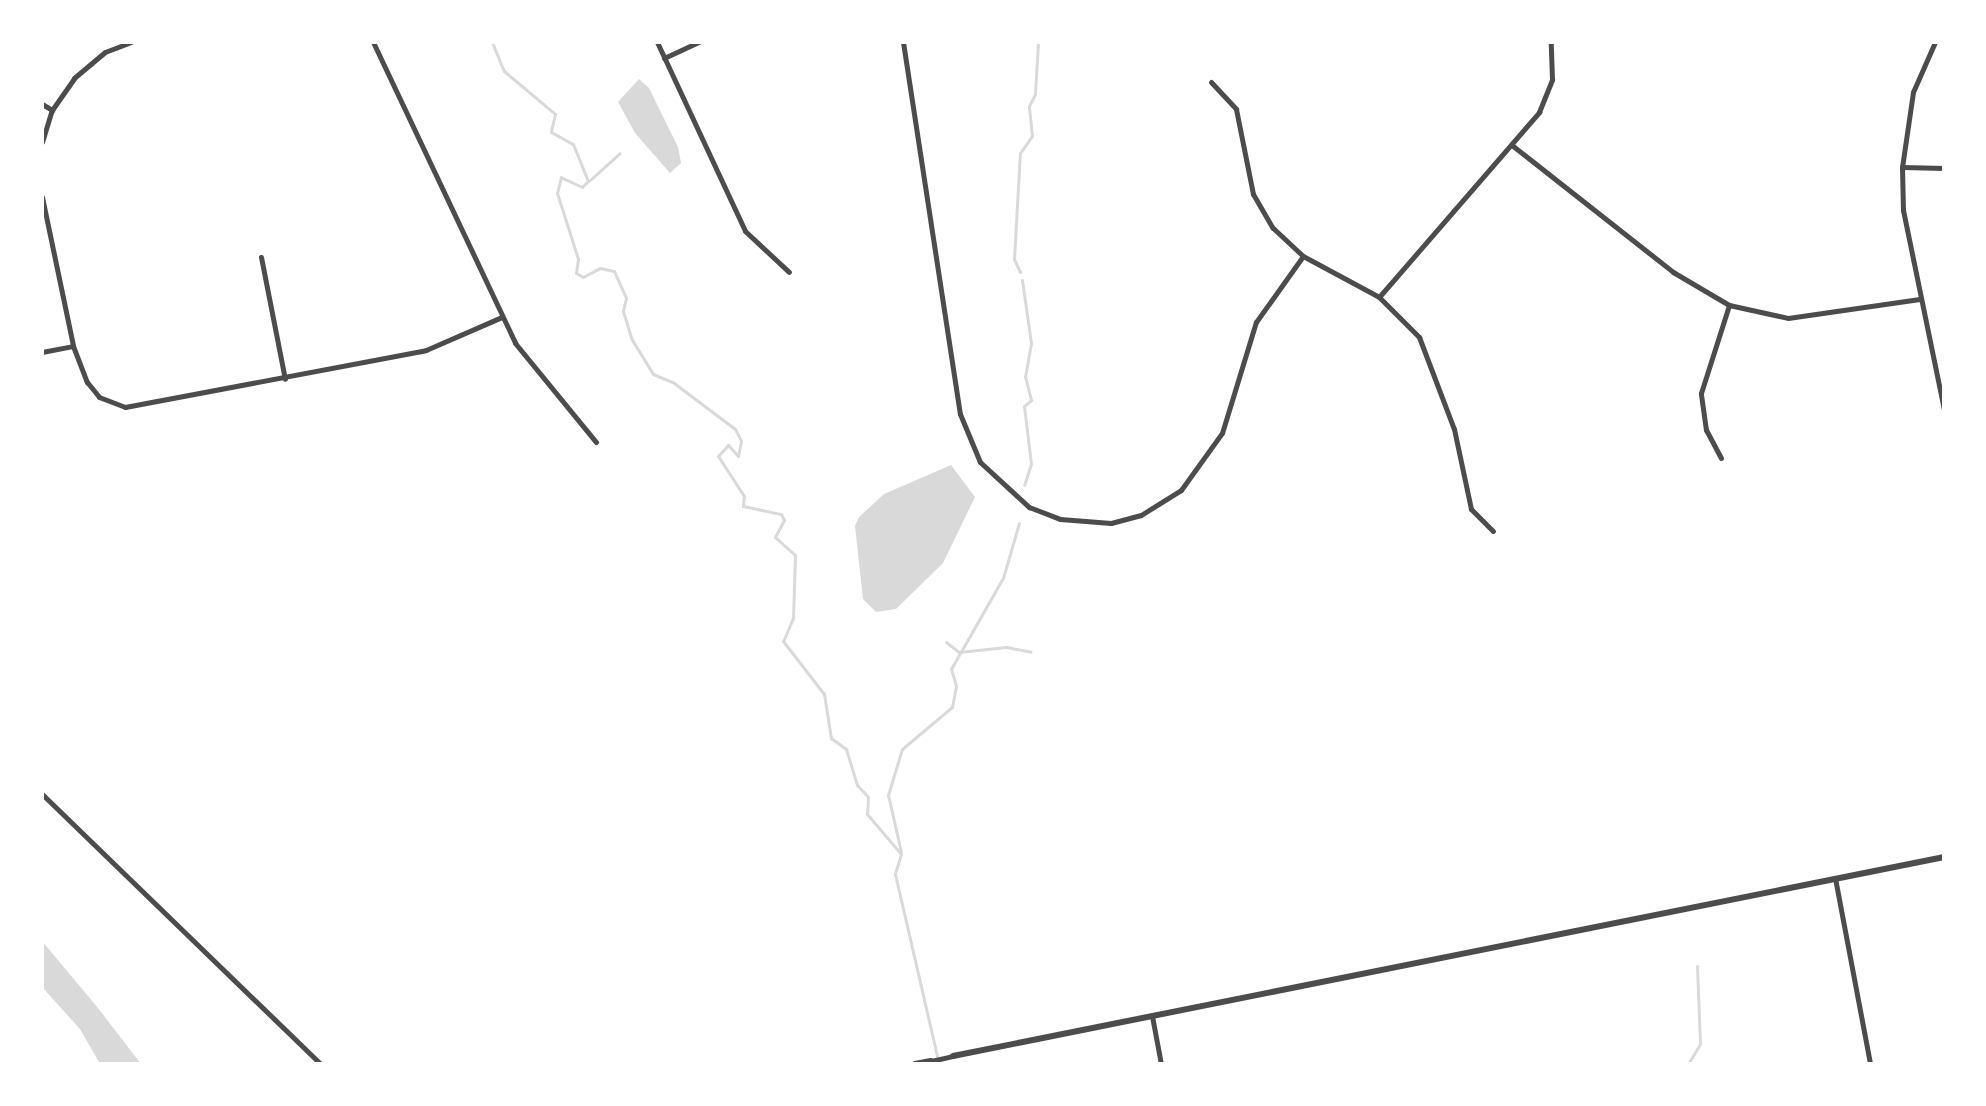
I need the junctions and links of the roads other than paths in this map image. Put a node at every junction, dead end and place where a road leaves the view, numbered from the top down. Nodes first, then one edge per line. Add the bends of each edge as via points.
1 (131, 42) edge
2 (373, 42) edge
3 (657, 42) edge
4 (699, 42) edge
5 (903, 42) edge
6 (1551, 42) edge
7 (1935, 42) edge
8 (664, 58) junction
9 (1211, 82) dead end
10 (42, 104) edge
11 (52, 110) junction
12 (42, 142) edge
13 (1513, 146) junction
14 (1902, 167) junction
15 (1944, 168) edge
16 (42, 197) edge
17 (1303, 256) junction
18 (261, 257) dead end
19 (789, 272) dead end
20 (1379, 297) junction
21 (1920, 299) junction
22 (1729, 305) junction
23 (502, 317) junction
24 (73, 346) junction
25 (42, 352) edge
26 (285, 379) junction
27 (1944, 410) edge
28 (596, 442) dead end
29 (1721, 458) dead end
30 (1493, 531) dead end
31 (42, 794) edge
32 (1944, 857) edge
33 (1835, 878) junction
34 (1152, 1016) junction
35 (953, 1056) joint
36 (931, 1061) joint
37 (321, 1064) edge
38 (915, 1064) edge
39 (1161, 1064) edge
40 (1870, 1064) edge

1 - 11 street via 90,64
2 - 23 street
3 - 8 street
4 - 8 street
5 - 17 street via 960,414 980,462 1029,507 1060,519 1111,523 1141,515 1181,490 1222,433 1256,322
6 - 13 street via 1552,79 1546,100
7 - 14 street via 1913,92
8 - 19 street via 745,231
9 - 17 street via 1236,109 1250,184 1262,212
10 - 11 street
11 - 12 street
13 - 20 street
13 - 22 street via 1673,272
14 - 15 street
14 - 21 street via 1903,210
16 - 24 street
17 - 20 street
18 - 26 street
20 - 30 street via 1428,352 1454,429 1471,509
21 - 22 street via 1799,318
21 - 27 street
22 - 29 street via 1701,393 1706,430
23 - 26 street via 426,350
23 - 28 street via 531,367
24 - 25 street
24 - 26 street via 99,397 125,407
31 - 37 street
32 - 33 street
33 - 34 street
33 - 40 street
34 - 35 street
34 - 39 street
35 - 36 street
36 - 38 street

